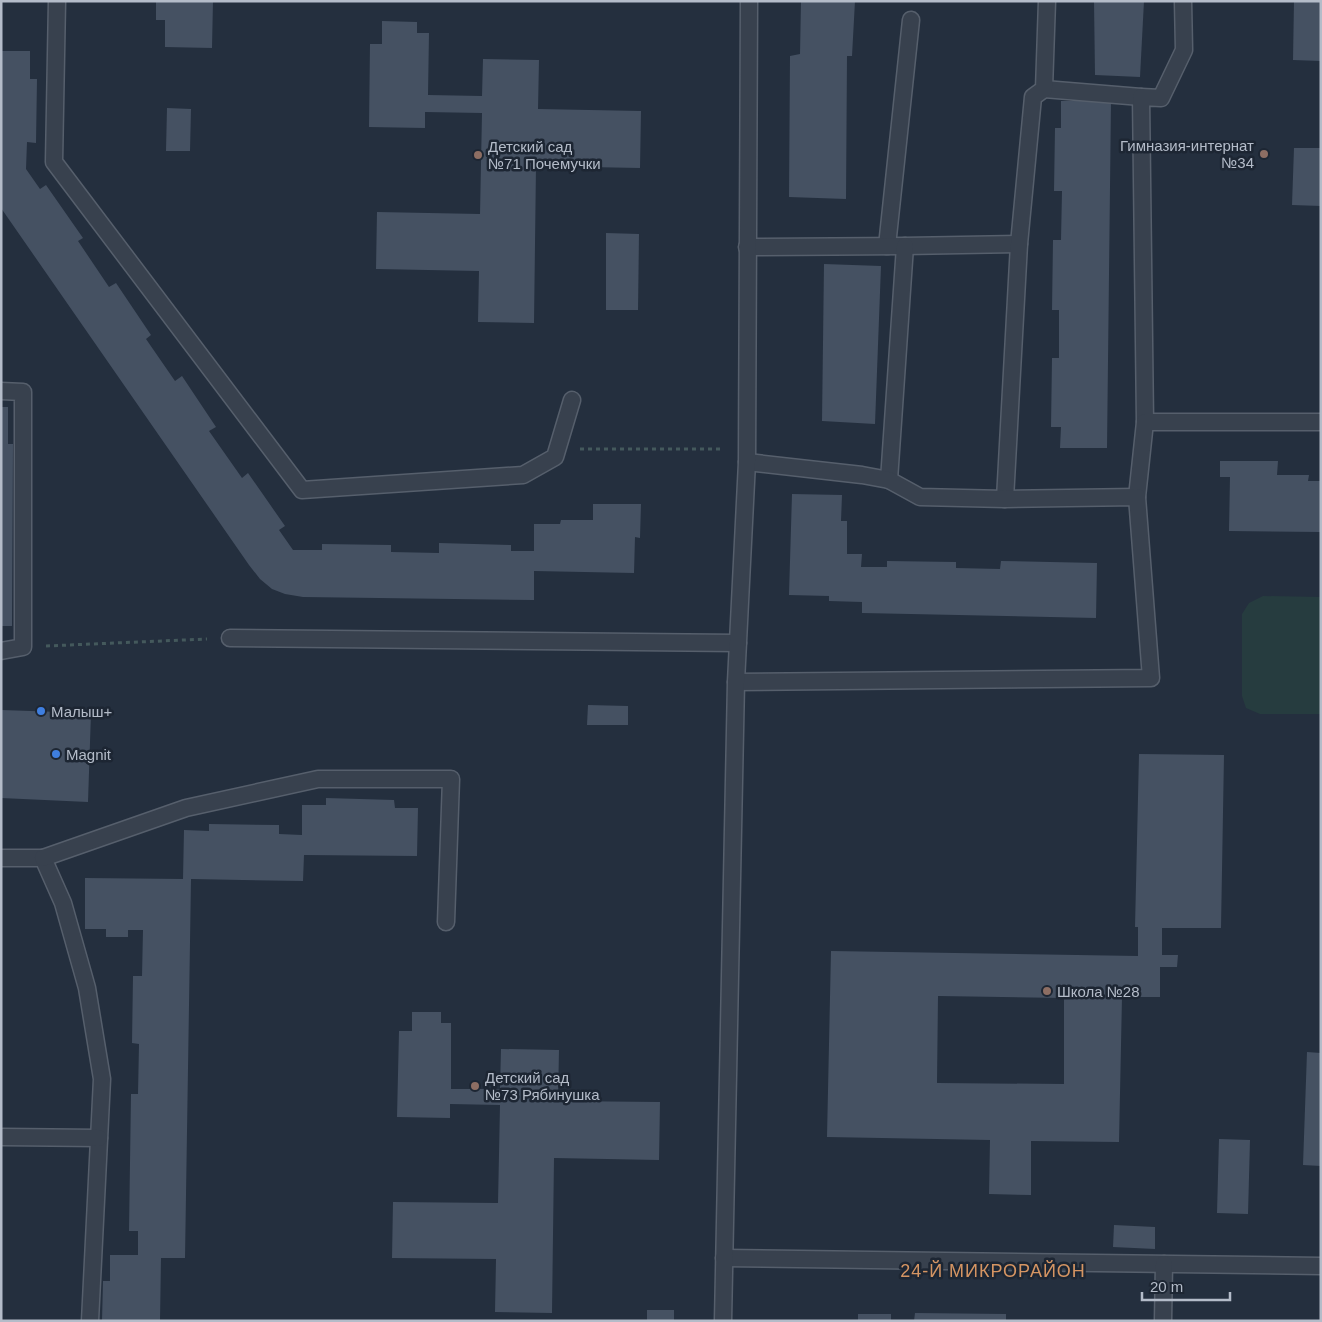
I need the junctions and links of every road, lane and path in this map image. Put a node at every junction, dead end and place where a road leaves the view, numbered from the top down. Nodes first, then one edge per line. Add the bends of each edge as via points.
1 (57, 1) edge
2 (749, 1) edge
3 (1047, 1) edge
4 (1183, 1) edge
5 (911, 20) dead end
6 (1044, 89) junction
7 (1141, 97) junction
8 (1019, 244) junction
9 (887, 246) junction
10 (905, 246) junction
11 (747, 247) junction
12 (1, 391) edge
13 (572, 400) dead end
14 (1145, 422) junction
15 (1321, 422) edge
16 (556, 450) junction
17 (747, 455) junction
18 (889, 480) junction
19 (1137, 497) junction
20 (1005, 499) junction
21 (230, 638) joint
22 (738, 643) junction
23 (23, 647) junction
24 (1, 651) edge
25 (736, 682) junction
26 (1, 858) edge
27 (43, 858) junction
28 (446, 922) dead end
29 (3, 1137) dead end
30 (99, 1138) junction
31 (724, 1258) junction
32 (1164, 1264) junction
33 (1321, 1266) edge
34 (90, 1321) edge
35 (723, 1321) edge
36 (1163, 1321) edge

1 - 16 lane via 54,162 302,490 523,475 554,457
2 - 11 lane
3 - 6 lane
4 - 7 lane via 1184,50 1161,98
5 - 9 lane
6 - 7 lane
6 - 8 lane via 1033,97
7 - 14 lane
8 - 10 lane
8 - 20 lane
9 - 10 lane
9 - 11 lane
10 - 18 lane
11 - 17 lane
12 - 23 lane via 23,392
13 - 16 lane
14 - 15 lane
14 - 19 lane
16 - 17 path
17 - 18 lane
17 - 22 lane
18 - 20 lane via 920,497
19 - 20 lane
19 - 25 lane via 1151,678
21 - 22 lane
21 - 23 path
22 - 25 lane
23 - 24 lane
25 - 31 lane
26 - 27 lane
27 - 28 lane via 186,808 318,779 451,779
27 - 30 lane via 63,903 87,988 102,1079
29 - 30 lane
30 - 34 lane
31 - 32 lane
31 - 35 lane
32 - 33 lane
32 - 36 lane

